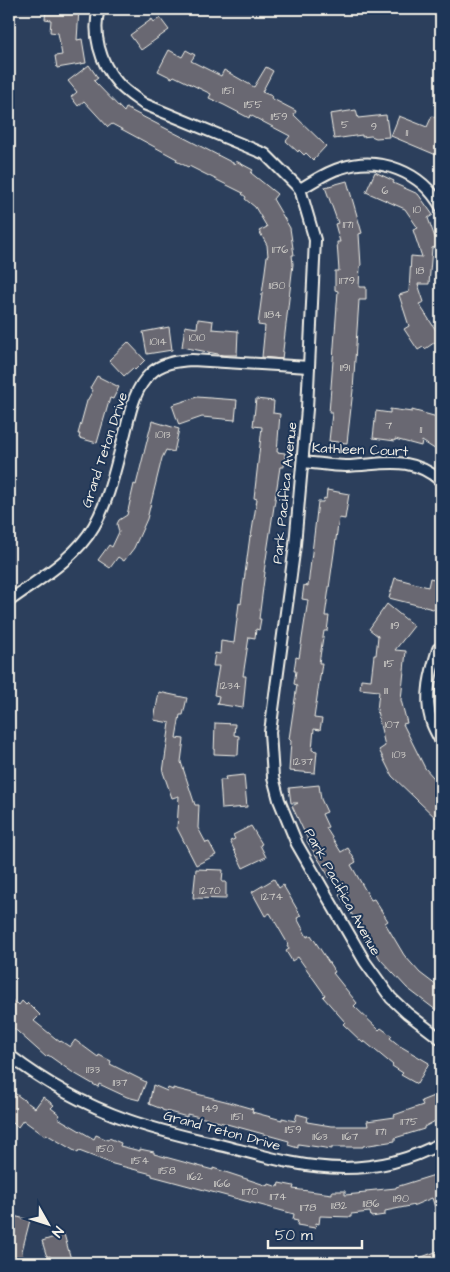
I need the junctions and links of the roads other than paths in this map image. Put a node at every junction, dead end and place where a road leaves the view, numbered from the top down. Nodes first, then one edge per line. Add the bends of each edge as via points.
1 (99, 9) edge
2 (300, 190) junction
3 (441, 207) edge
4 (309, 368) junction
5 (303, 462) junction
6 (441, 481) edge
7 (9, 601) edge
8 (438, 649) dead end
9 (441, 742) edge
10 (441, 1039) edge
11 (9, 1055) edge
12 (441, 1143) edge

1 - 2 street, Park Pacifica Avenue via 97,32 100,51 116,82 129,94 144,104 265,154
2 - 3 street via 340,168 370,163 401,170 415,178 427,187
2 - 4 street, Park Pacifica Avenue via 315,240
4 - 5 street, Park Pacifica Avenue
4 - 7 street, Grand Teton Drive via 192,360 175,361 150,374 133,401 110,487 93,528 62,563
5 - 6 street, Kathleen Court via 344,466 403,463 423,468
5 - 10 street, Park Pacifica Avenue via 271,725 273,778 297,844 376,980 407,1013
8 - 9 street via 428,698 431,720
11 - 12 street, Grand Teton Drive via 62,1091 107,1112 151,1127 298,1164 344,1168 368,1166 415,1155

